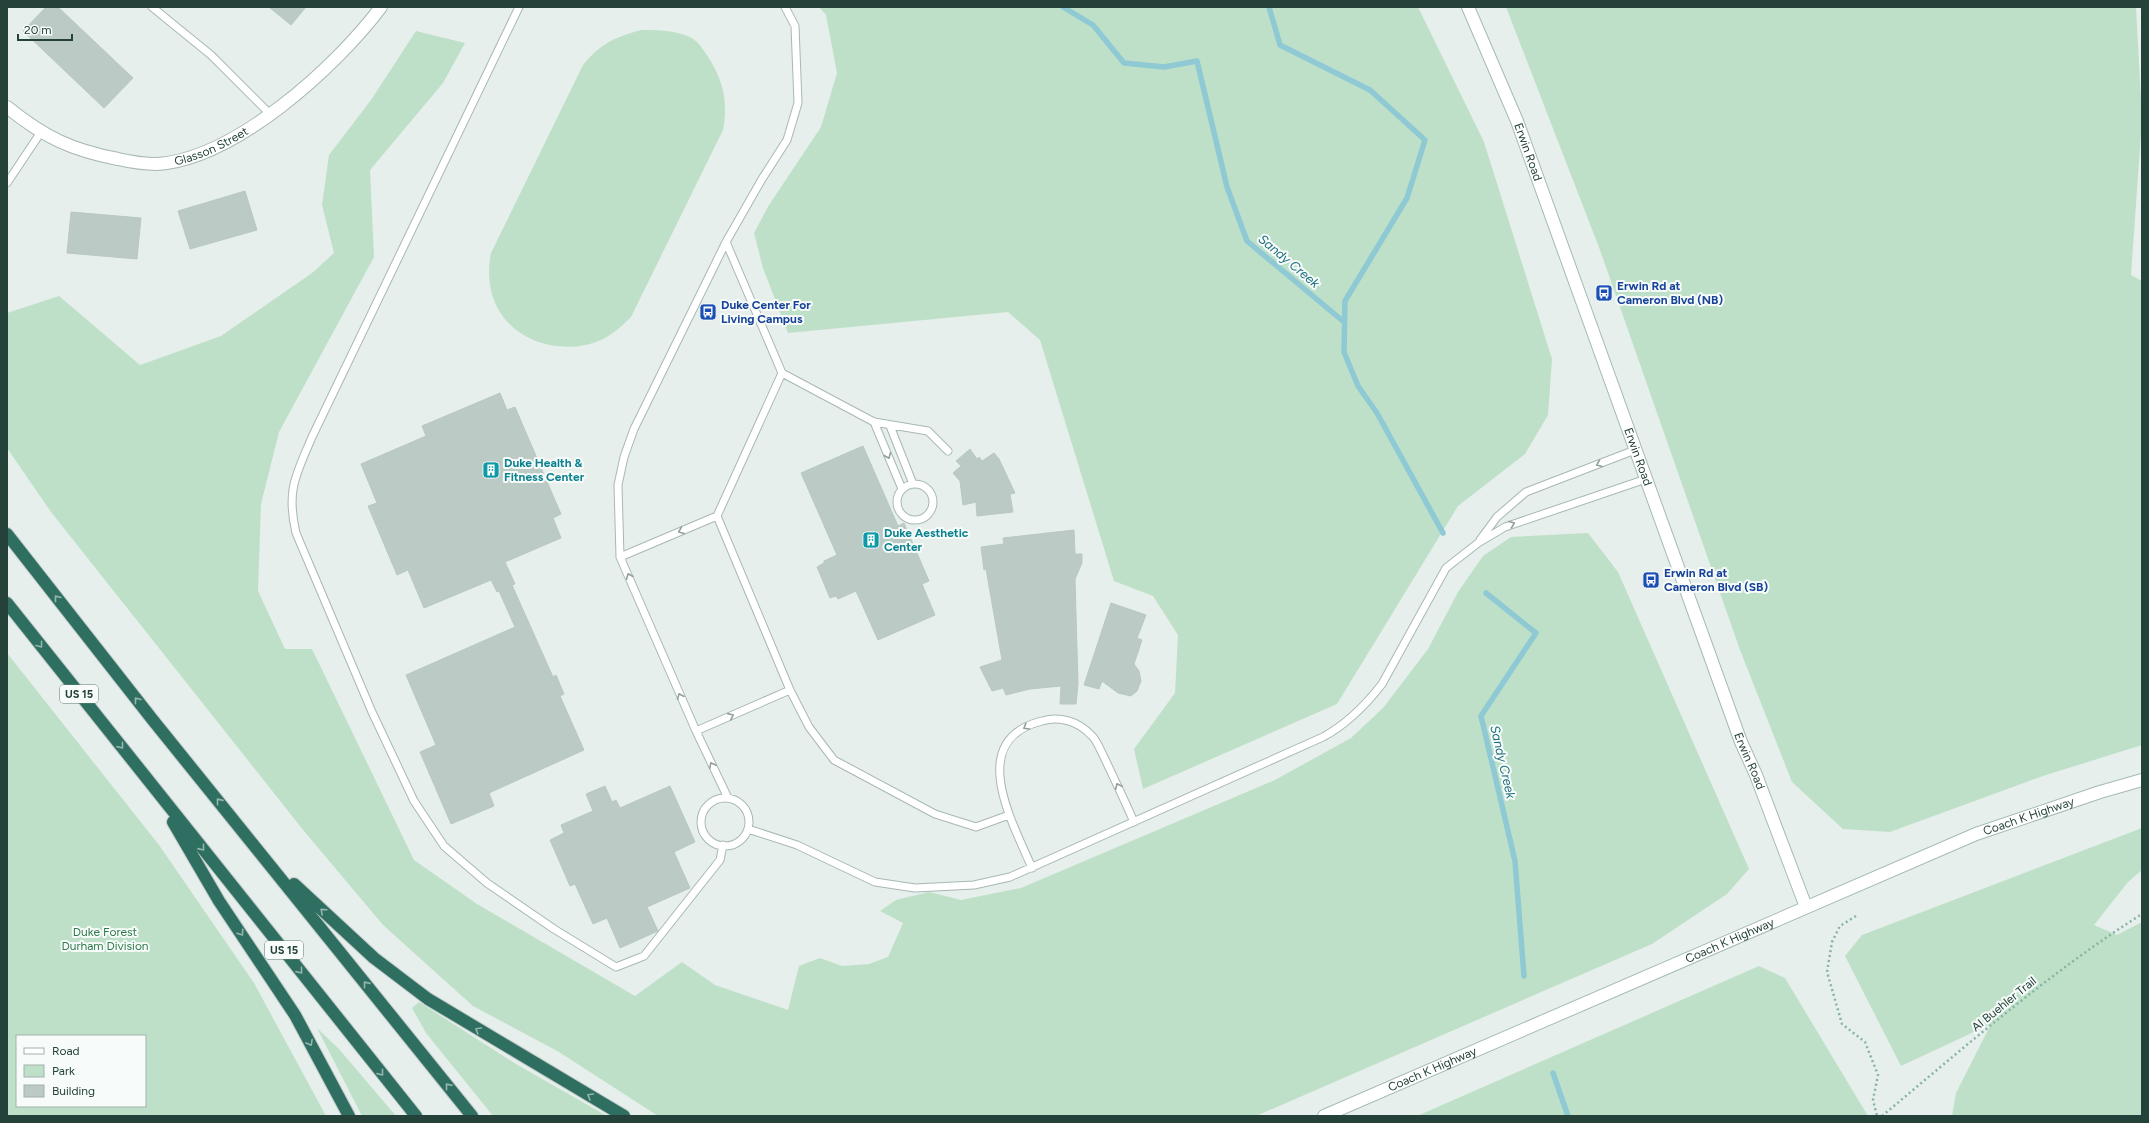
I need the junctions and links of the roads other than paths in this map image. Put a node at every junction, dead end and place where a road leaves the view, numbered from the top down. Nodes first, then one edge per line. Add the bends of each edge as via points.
1 (152, 7) edge
2 (381, 7) edge
3 (519, 7) edge
4 (785, 7) edge
5 (1468, 7) edge
6 (7, 107) edge
7 (270, 114) junction
8 (41, 132) junction
9 (7, 183) edge
10 (726, 242) junction
11 (782, 373) junction
12 (874, 422) junction
13 (890, 426) junction
14 (948, 450) dead end
15 (1635, 450) junction
16 (1646, 479) junction
17 (913, 484) junction
18 (902, 489) junction
19 (717, 516) junction
20 (7, 534) edge
21 (1478, 543) junction
22 (620, 557) junction
23 (7, 603) edge
24 (790, 690) junction
25 (696, 732) junction
26 (2142, 780) edge
27 (151, 784) junction
28 (728, 798) junction
29 (1010, 815) junction
30 (1134, 822) junction
31 (748, 829) junction
32 (723, 845) junction
33 (261, 854) junction
34 (1032, 868) junction
35 (1806, 907) junction
36 (349, 1116) edge
37 (416, 1116) edge
38 (472, 1116) edge
39 (624, 1116) edge
40 (1324, 1116) edge

1 - 7 lane via 212,56
2 - 7 main road, Glasson Street via 351,42 295,95
3 - 32 lane via 300,466 291,494 296,533 363,691 414,801 444,846 487,883 616,967 644,956 720,860
4 - 10 lane via 795,26 798,103 787,140
5 - 15 main road, Erwin Road via 1517,121
6 - 8 main road, Glasson Street
7 - 8 main road, Glasson Street via 199,154 157,164 91,154 70,147
8 - 9 lane
10 - 11 lane
10 - 22 lane via 634,429 624,457 618,485
11 - 12 lane
11 - 19 lane
12 - 13 lane
12 -> 18 lane
13 - 14 lane via 913,427 928,431
13 - 17 lane
15 - 16 main road, Erwin Road
15 -> 21 lane via 1526,492 1497,517
21 -> 16 lane via 1505,527
16 - 35 main road, Erwin Road via 1741,742
17 - 18 lane
17 - 18 lane via 925,486 934,500 930,512 921,519 909,519 900,511 897,500
19 -> 22 lane
19 - 24 lane
33 -> 20 highway
21 - 30 lane via 1446,568 1382,684 1371,699 1342,726 1323,737
25 -> 22 lane
23 -> 27 highway, US 15
25 -> 24 lane
24 - 29 lane via 824,748 834,760 848,769 935,814 976,827
28 -> 25 lane
26 - 35 main road, Coach K Highway via 1976,834
27 -> 36 highway via 219,901 295,1015
27 -> 37 highway, US 15
28 - 31 lane via 743,806 749,820
28 - 32 lane via 713,801 702,818 704,834 710,840
30 -> 29 lane via 1092,736 1077,723 1059,719 1031,723 1016,733 1002,751 998,772
29 - 34 lane
30 - 34 lane
31 - 32 lane via 737,843
31 - 34 lane via 797,846 875,882 915,888 974,885 1010,877
38 -> 33 highway
39 -> 33 highway via 428,999 374,958
35 - 40 main road, Coach K Highway

